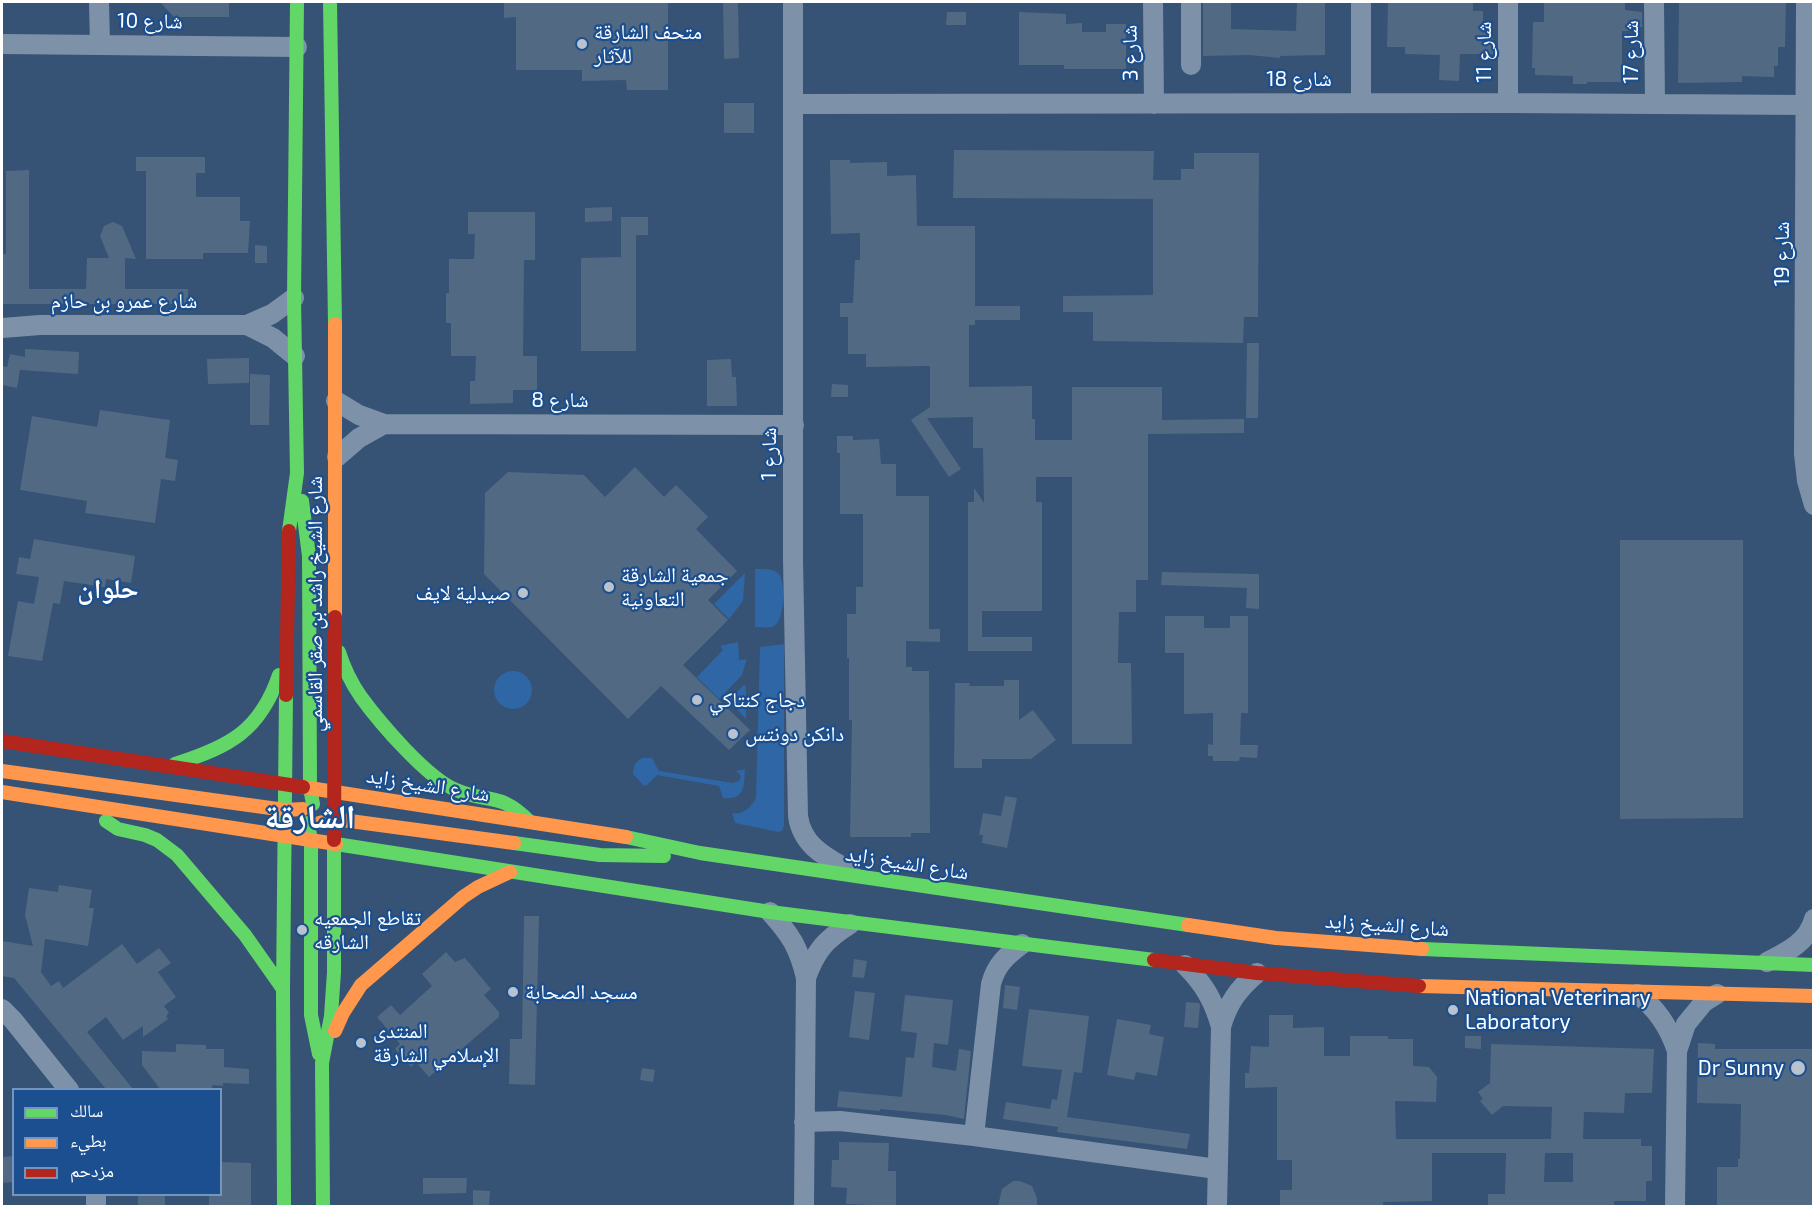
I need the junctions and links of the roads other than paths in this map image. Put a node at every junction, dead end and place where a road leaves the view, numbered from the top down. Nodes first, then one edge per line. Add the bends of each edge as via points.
1 (99, 2) edge
2 (297, 2) edge
3 (330, 2) edge
4 (793, 2) edge
5 (1153, 2) edge
6 (1191, 2) edge
7 (1361, 2) edge
8 (1508, 2) edge
9 (1654, 2) edge
10 (1806, 2) edge
11 (1809, 35) edge
12 (2, 44) edge
13 (100, 45) junction
14 (297, 47) junction
15 (1191, 65) dead end
16 (1360, 103) junction
17 (1508, 103) junction
18 (1655, 103) junction
19 (793, 104) junction
20 (1154, 104) junction
21 (1805, 105) junction
22 (1810, 212) edge
23 (294, 298) junction
24 (247, 325) junction
25 (2, 328) edge
26 (295, 356) junction
27 (1809, 383) edge
28 (336, 401) junction
29 (384, 424) junction
30 (794, 425) junction
31 (337, 457) junction
32 (297, 473) junction
33 (1814, 505) edge
34 (335, 641) junction
35 (286, 651) junction
36 (2, 741) edge
37 (172, 766) junction
38 (2, 771) edge
39 (263, 780) junction
40 (285, 783) junction
41 (310, 788) junction
42 (2, 792) edge
43 (335, 792) junction
44 (27, 797) junction
45 (2, 807) edge
46 (92, 807) junction
47 (257, 807) junction
48 (308, 808) junction
49 (285, 810) junction
50 (335, 819) junction
51 (363, 822) junction
52 (530, 823) junction
53 (315, 824) junction
54 (285, 837) junction
55 (311, 841) junction
56 (335, 845) junction
57 (358, 849) junction
58 (700, 853) junction
59 (510, 872) junction
60 (859, 876) junction
61 (770, 912) junction
62 (1814, 919) edge
63 (850, 924) junction
64 (1022, 944) junction
65 (1762, 964) junction
66 (1185, 965) junction
67 (1814, 965) edge
68 (1257, 973) junction
69 (806, 978) junction
70 (284, 989) junction
71 (1636, 994) junction
72 (1717, 994) junction
73 (1813, 996) edge
74 (2, 1009) edge
75 (1221, 1027) junction
76 (1677, 1051) junction
77 (322, 1064) junction
78 (68, 1088) edge
79 (804, 1122) junction
80 (974, 1136) junction
81 (1217, 1169) junction
82 (284, 1206) edge
83 (323, 1206) edge
84 (804, 1206) edge
85 (1217, 1206) edge
86 (1675, 1206) edge

1 - 13 street
2 - 14 main road, شارع الشيخ راشد بن صقر القاسمي
3 - 28 main road, شارع الشيخ راشد بن صقر القاسمي
4 - 19 street, شارع 1
5 - 20 street, شارع 3
6 - 15 street
7 - 16 street
8 - 17 street, شارع 11
9 - 18 street, شارع 17
10 - 11 street, شارع 19
11 - 21 street, شارع 19
12 - 13 street, شارع 10
13 - 14 street, شارع 10
14 - 23 main road, شارع الشيخ راشد بن صقر القاسمي
16 - 17 street, شارع 18
16 - 20 street, شارع 18
17 - 18 street, شارع 18
18 - 21 street, شارع 18
19 - 20 street, شارع 18
19 - 30 street, شارع 1
21 - 22 street, شارع 19
22 - 27 street, شارع 19
23 - 24 street, شارع عمرو بن حازم
23 - 26 main road, شارع الشيخ راشد بن صقر القاسمي
24 - 25 street, شارع عمرو بن حازم
24 - 26 street, شارع عمرو بن حازم via 273,338
26 - 32 main road, شارع الشيخ راشد بن صقر القاسمي
27 - 33 street, شارع 19 via 1805,468
28 - 29 street
28 - 31 main road, شارع الشيخ راشد بن صقر القاسمي
29 - 30 street, شارع 8
29 - 31 street, شارع 8
30 - 60 street, شارع 1 via 799,824 811,846
31 - 34 main road, شارع الشيخ راشد بن صقر القاسمي
32 - 35 main road, شارع الشيخ راشد بن صقر القاسمي via 288,546
32 - 41 main road via 309,556
34 - 43 main road, شارع الشيخ راشد بن صقر القاسمي
34 - 52 main road via 363,699 437,778 457,790 508,802
35 - 37 main road via 274,694 261,715 216,750
35 - 40 main road, شارع الشيخ راشد بن صقر القاسمي
36 - 37 main road, شارع الشيخ زايد
37 - 39 main road, شارع الشيخ زايد
38 - 47 main road
39 - 40 main road, شارع الشيخ زايد
39 - 47 main road via 267,794
40 - 41 main road, شارع الشيخ زايد
40 - 48 main road
40 - 49 main road, شارع الشيخ راشد بن صقر القاسمي
41 - 43 main road, شارع الشيخ زايد
41 - 48 main road
42 - 44 main road
43 - 48 main road
43 - 50 main road, شارع الشيخ راشد بن صقر القاسمي
43 - 52 main road, شارع الشيخ زايد
44 - 45 street
44 - 46 main road
46 - 54 main road
46 - 70 main road via 113,827 157,840 177,855
47 - 49 main road
48 - 49 main road
48 - 53 main road
49 - 54 main road, شارع الشيخ راشد بن صقر القاسمي
50 - 51 main road
50 - 53 main road
50 - 56 main road, شارع الشيخ راشد بن صقر القاسمي
51 - 57 main road via 353,831
51 - 58 main road via 600,855
52 - 58 main road, شارع الشيخ زايد via 621,836
53 - 54 main road
53 - 55 main road
53 - 56 main road
54 - 55 main road
54 - 70 main road, شارع الشيخ راشد بن صقر القاسمي
55 - 56 main road
55 - 77 main road via 310,1015
56 - 57 main road
56 - 77 main road, شارع الشيخ راشد بن صقر القاسمي via 334,972
57 - 59 main road
58 - 60 main road, شارع الشيخ زايد
59 - 61 main road
59 - 77 main road via 463,897 361,985 343,1013
60 - 65 main road, شارع الشيخ زايد via 1276,938 1411,949
61 - 63 main road
61 - 69 street via 794,940
62 - 65 street via 1798,944
63 - 64 main road
63 - 69 street via 821,946
64 - 66 main road
64 - 80 street via 1003,960 991,984
65 - 67 main road, شارع الشيخ زايد
66 - 68 main road
66 - 75 street via 1212,998
68 - 71 main road via 1447,988
68 - 75 street via 1233,997
69 - 79 street
70 - 82 main road, شارع الشيخ راشد بن صقر القاسمي
71 - 72 main road
71 - 76 street via 1657,1012
72 - 73 main road
72 - 76 street via 1690,1018
74 - 78 street
75 - 81 street
76 - 86 street
77 - 83 main road, شارع الشيخ راشد بن صقر القاسمي
79 - 80 street via 831,1121
79 - 84 street
80 - 81 street
81 - 85 street

